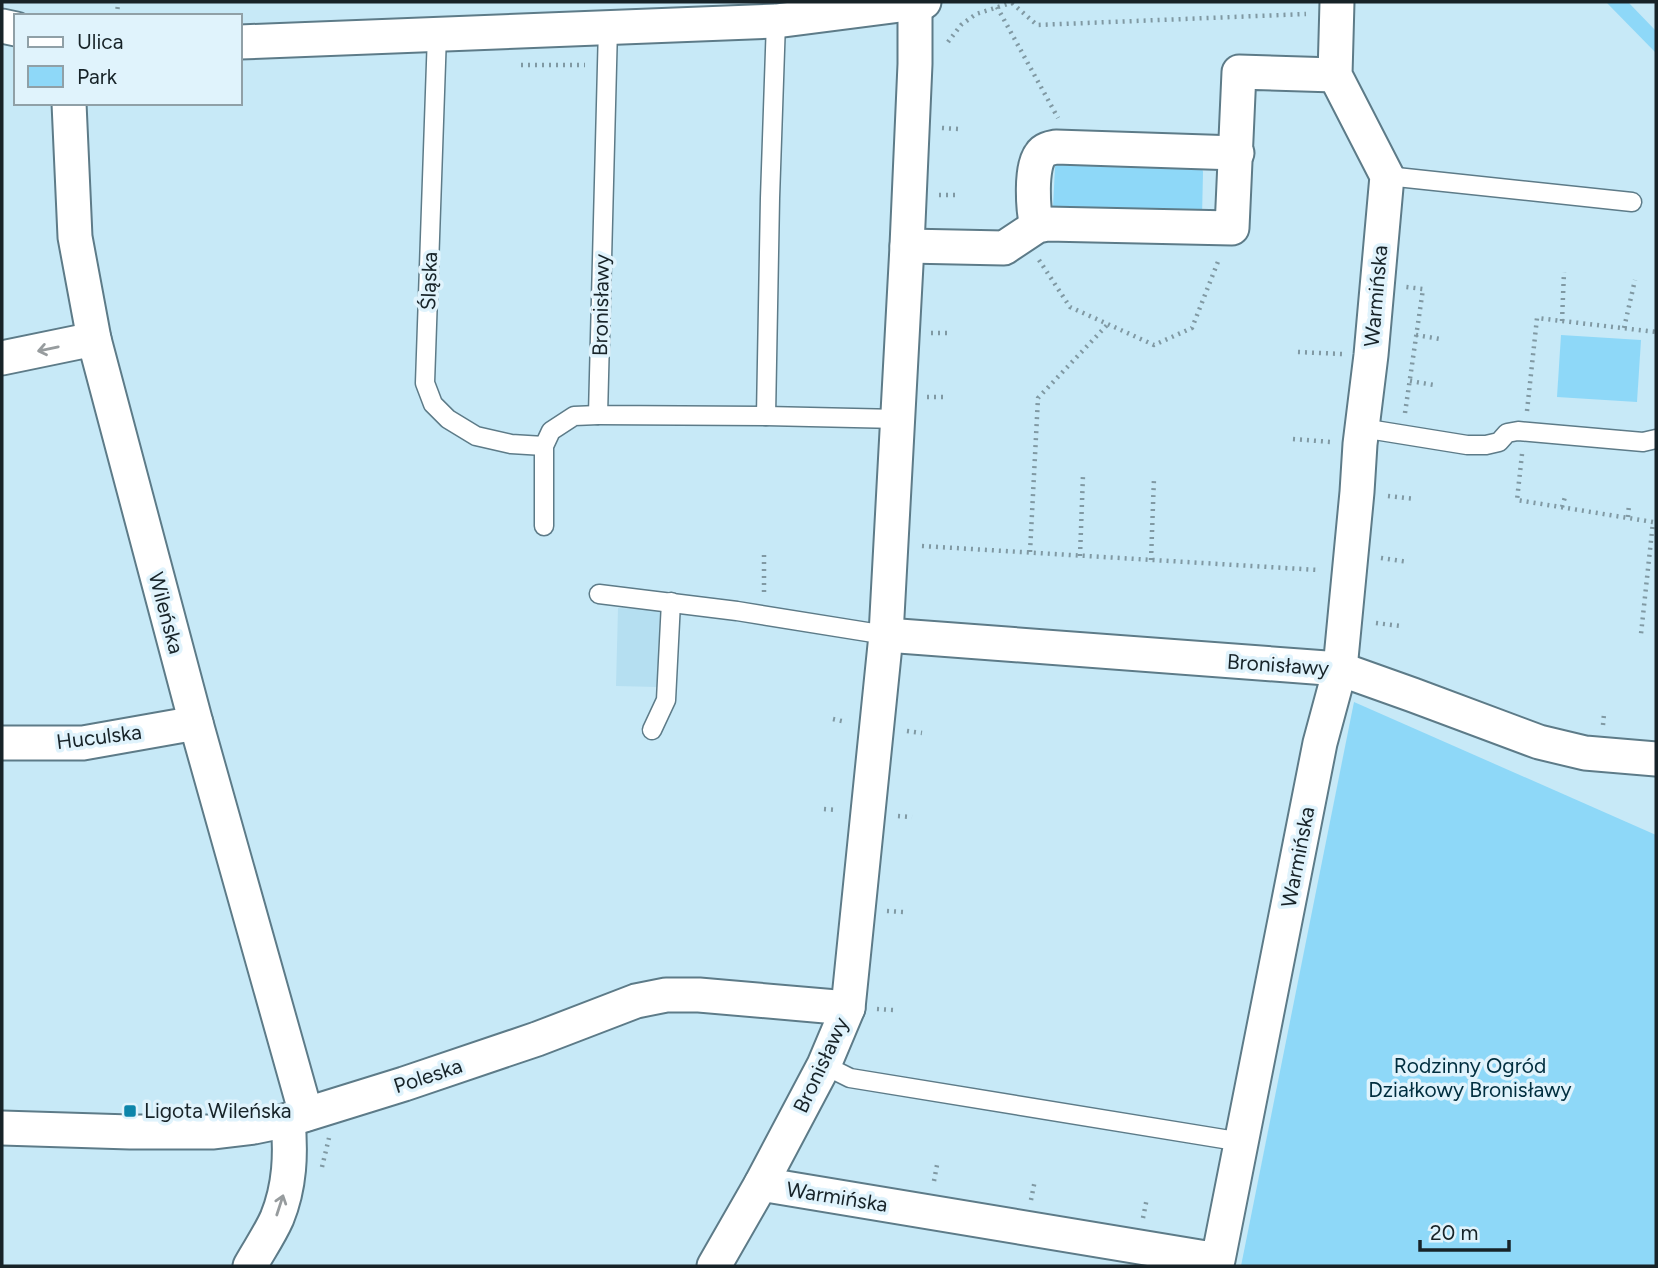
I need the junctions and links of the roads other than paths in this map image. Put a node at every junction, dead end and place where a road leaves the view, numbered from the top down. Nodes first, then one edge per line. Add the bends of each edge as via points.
1 (920, 3) edge
2 (1337, 8) edge
3 (794, 14) edge
4 (608, 27) junction
5 (437, 34) junction
6 (242, 42) edge
7 (1335, 75) junction
8 (69, 105) edge
9 (1237, 153) junction
10 (1387, 176) junction
11 (1632, 202) dead end
12 (1030, 231) junction
13 (907, 246) junction
14 (94, 339) junction
15 (2, 358) edge
16 (598, 415) junction
17 (766, 416) junction
18 (898, 419) junction
19 (1362, 428) junction
20 (1656, 439) edge
21 (544, 446) junction
22 (544, 526) dead end
23 (599, 594) dead end
24 (671, 603) junction
25 (886, 635) junction
26 (1340, 669) junction
27 (196, 723) junction
28 (652, 730) dead end
29 (2, 743) edge
30 (1656, 759) edge
31 (848, 1008) junction
32 (824, 1065) junction
33 (297, 1117) junction
34 (2, 1128) edge
35 (1242, 1142) junction
36 (761, 1185) junction
37 (1217, 1263) edge
38 (250, 1266) edge
39 (714, 1266) edge

1 - 3 street
1 - 13 street, Bronisławy
2 - 7 street
3 - 4 street
3 - 17 lane via 770,198
4 - 5 street
4 - 16 lane, Bronisławy
5 - 6 street
5 - 21 lane, Śląska via 425,383 433,404 476,436
7 - 9 street via 1239,72
7 - 10 street
8 - 14 street, Wileńska via 75,237
9 - 12 street via 1047,149 1036,166
9 - 12 street via 1232,228 1047,224
10 - 11 lane
10 - 19 street, Warmińska
12 - 13 street via 1004,248
13 - 18 street, Bronisławy
14 -> 15 street
14 - 27 street, Wileńska
16 - 17 lane
16 - 21 lane via 574,416 551,430
17 - 18 lane
18 - 25 street, Bronisławy
19 - 20 lane via 1467,445 1499,442 1518,430 1643,442
19 - 26 street, Warmińska
21 - 22 lane
23 - 24 lane, Bronisławy
24 - 25 lane, Bronisławy
24 - 28 lane via 666,701
25 - 26 street, Bronisławy
25 - 31 street, Bronisławy
26 - 30 street, Bronisławy via 1539,742
26 - 35 street, Warmińska via 1321,743
27 - 29 street, Huculska via 83,743
27 - 33 street, Wileńska
31 - 32 street, Bronisławy
31 - 33 street, Poleska via 666,995 636,1001 523,1044
32 - 35 lane via 849,1078
32 - 36 street, Bronisławy
33 - 34 street, Poleska via 214,1132
38 -> 33 street, Wileńska via 276,1218 285,1190
35 - 37 street, Warmińska
36 - 37 street, Warmińska
36 - 39 street, Bronisławy

